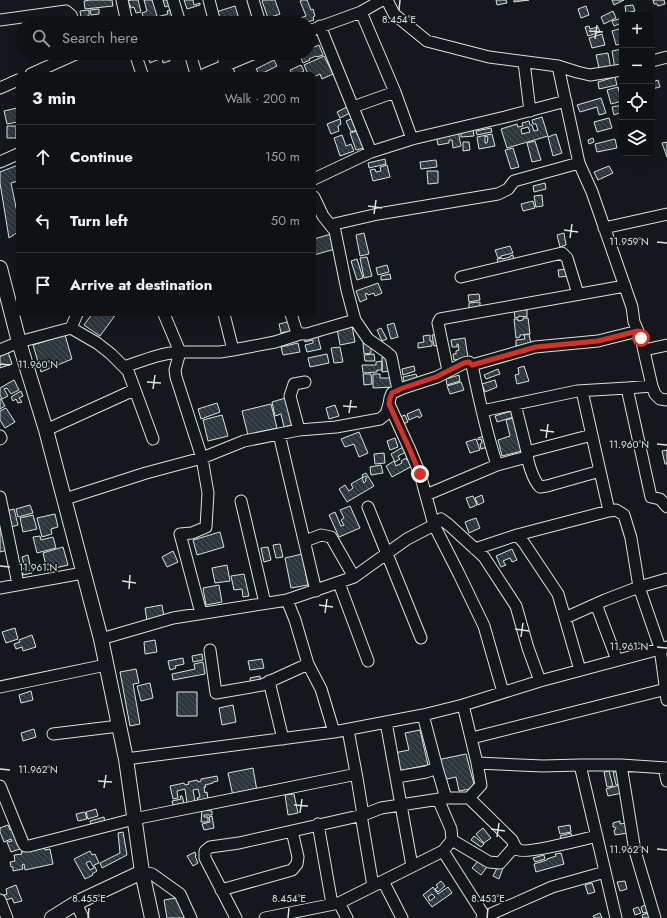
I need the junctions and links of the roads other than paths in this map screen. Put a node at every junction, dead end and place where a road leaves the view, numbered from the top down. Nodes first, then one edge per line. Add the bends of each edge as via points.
1 (122, 0) edge
2 (173, 0) edge
3 (209, 0) edge
4 (253, 0) edge
5 (387, 0) edge
6 (376, 2) edge
7 (361, 12) junction
8 (26, 16) edge
9 (71, 16) edge
10 (125, 16) edge
11 (178, 16) edge
12 (213, 16) edge
13 (258, 16) edge
14 (16, 18) edge
15 (0, 20) edge
16 (320, 26) junction
17 (316, 28) edge
18 (667, 57) edge
19 (62, 60) edge
20 (137, 60) edge
21 (192, 60) edge
22 (224, 60) edge
23 (243, 60) edge
24 (655, 60) edge
25 (524, 62) junction
26 (558, 66) junction
27 (227, 70) edge
28 (619, 70) edge
29 (35, 72) edge
30 (141, 72) edge
31 (195, 72) edge
32 (216, 72) edge
33 (16, 81) edge
34 (0, 88) edge
35 (395, 92) junction
36 (566, 101) junction
37 (353, 107) junction
38 (530, 111) junction
39 (412, 139) junction
40 (371, 152) junction
41 (16, 155) edge
42 (0, 162) edge
43 (579, 163) junction
44 (316, 178) edge
45 (316, 201) edge
46 (667, 214) edge
47 (330, 225) junction
48 (604, 228) junction
49 (0, 268) edge
50 (461, 277) dead end
51 (625, 286) junction
52 (578, 294) junction
53 (76, 316) edge
54 (165, 316) edge
55 (224, 316) edge
56 (292, 316) edge
57 (355, 320) junction
58 (71, 328) junction
59 (638, 331) junction
60 (300, 334) junction
61 (19, 342) junction
62 (667, 345) edge
63 (0, 350) edge
64 (233, 350) junction
65 (644, 350) junction
66 (180, 352) junction
67 (472, 365) junction
68 (124, 367) junction
69 (448, 371) junction
70 (305, 382) dead end
71 (652, 386) junction
72 (627, 388) junction
73 (134, 390) junction
74 (398, 390) junction
75 (582, 391) junction
76 (667, 400) edge
77 (389, 404) junction
78 (515, 404) junction
79 (482, 411) junction
80 (46, 430) junction
81 (299, 430) junction
82 (279, 434) junction
83 (592, 435) junction
84 (0, 436) edge
85 (0, 439) edge
86 (153, 439) dead end
87 (527, 455) junction
88 (202, 458) junction
89 (498, 465) junction
90 (600, 471) junction
91 (426, 495) junction
92 (0, 497) edge
93 (65, 499) junction
94 (241, 501) dead end
95 (368, 507) dead end
96 (667, 507) edge
97 (608, 511) junction
98 (434, 525) junction
99 (517, 535) junction
100 (304, 541) junction
101 (475, 549) junction
102 (386, 554) junction
103 (83, 573) junction
104 (354, 578) junction
105 (667, 579) edge
106 (339, 583) junction
107 (18, 584) junction
108 (639, 587) junction
109 (0, 588) edge
110 (316, 590) junction
111 (287, 600) junction
112 (265, 603) junction
113 (596, 604) junction
114 (201, 614) junction
115 (565, 618) junction
116 (421, 638) dead end
117 (101, 639) junction
118 (664, 647) edge
119 (210, 650) dead end
120 (617, 660) junction
121 (368, 661) dead end
122 (308, 664) junction
123 (106, 665) junction
124 (580, 670) junction
125 (269, 681) junction
126 (540, 681) junction
127 (0, 687) edge
128 (666, 688) edge
129 (503, 692) junction
130 (463, 705) junction
131 (423, 715) junction
132 (386, 722) junction
133 (119, 726) junction
134 (348, 730) junction
135 (334, 732) junction
136 (53, 734) dead end
137 (472, 738) junction
138 (283, 739) junction
139 (126, 759) junction
140 (478, 763) junction
141 (580, 764) junction
142 (621, 765) junction
143 (437, 768) junction
144 (666, 768) edge
145 (397, 777) junction
146 (357, 778) junction
147 (667, 781) edge
148 (0, 786) edge
149 (468, 798) junction
150 (442, 799) junction
151 (400, 805) junction
152 (362, 815) junction
153 (134, 819) junction
154 (318, 824) junction
155 (292, 831) junction
156 (597, 836) junction
157 (452, 840) junction
158 (514, 846) junction
159 (443, 851) junction
160 (412, 866) junction
161 (142, 872) junction
162 (605, 872) junction
163 (378, 883) junction
164 (221, 890) junction
165 (0, 900) edge
166 (76, 903) junction
167 (335, 904) junction
168 (286, 916) edge
169 (483, 917) edge
170 (7, 918) edge
171 (52, 918) edge
172 (83, 918) edge
173 (152, 918) edge
174 (191, 918) edge
175 (236, 918) edge
176 (265, 918) edge
177 (347, 918) edge
178 (402, 918) edge
179 (616, 918) edge
180 (655, 918) edge

1 - 10 street
2 - 11 street
3 - 12 street
4 - 13 street
5 - 25 street via 394,14 427,42 489,57
6 - 7 street
7 - 16 street
7 - 35 street
8 - 9 street via 66,10
14 - 15 street
16 - 17 street
16 - 37 street
18 - 24 street
19 - 29 street
20 - 30 street
21 - 31 street
22 - 27 street
23 - 27 street
25 - 26 street
25 - 38 street
26 - 28 street via 590,75
26 - 36 street
27 - 32 street
33 - 34 street
35 - 37 street
35 - 39 street
36 - 38 street
36 - 43 street
37 - 40 street
38 - 39 street
39 - 40 street
40 - 44 street
41 - 42 street
43 - 47 street via 514,181 508,189 498,194 378,214
43 - 48 street
45 - 47 street
46 - 48 street
47 - 57 street via 335,231
48 - 51 street
49 - 61 street
50 - 52 street via 562,253 567,258
51 - 52 street
51 - 59 street
52 - 69 street via 440,319 438,323
53 - 58 street
54 - 66 street
55 - 64 street
56 - 60 street
57 - 60 street
57 - 74 street via 368,339 391,356
58 - 61 street
58 - 68 street via 97,343
59 - 65 street
59 - 67 street via 598,341 536,347
60 - 64 street
61 - 63 street
61 - 80 street
62 - 65 street
64 - 66 street
65 - 71 street
66 - 68 street via 163,354
66 - 88 street via 175,370 176,377
67 - 69 street via 469,362 464,363
67 - 79 street
68 - 73 street via 128,371
69 - 74 street
70 - 81 street via 294,384 290,396
71 - 72 street
71 - 76 street via 660,399
72 - 75 street
72 - 96 street via 651,497 660,499
73 - 80 street
73 - 86 street
74 - 77 street via 392,393
75 - 78 street
75 - 83 street
77 - 81 street via 386,414 380,419 336,427
77 - 91 street via 420,474
78 - 79 street
78 - 87 street
79 - 89 street
80 - 93 street
81 - 82 street
82 - 88 street via 244,441
82 - 100 street
83 - 87 street
83 - 90 street
84 - 85 street
87 - 89 street
87 - 90 street via 536,483 540,487
88 - 93 street
88 - 114 street via 208,493 206,527 192,533 180,534
89 - 91 street
90 - 97 street
91 - 98 street
92 - 107 street
93 - 103 street
94 - 112 street
95 - 102 street
97 - 99 street
97 - 108 street via 616,510 624,515 631,538
98 - 101 street via 441,519
98 - 102 street
98 - 129 street via 484,626
99 - 101 street
99 - 115 street via 558,594
100 - 104 street via 321,535 331,537
100 - 110 street
101 - 126 street via 484,557 516,606
102 - 104 street
102 - 116 street
103 - 107 street
103 - 117 street
104 - 106 street
105 - 108 street
106 - 110 street
106 - 121 street
107 - 109 street
108 - 113 street
108 - 118 street
110 - 111 street
111 - 112 street
111 - 122 street
112 - 114 street
113 - 115 street
113 - 120 street
114 - 117 street via 173,618
115 - 124 street
117 - 123 street
118 - 120 street
118 - 128 street
119 - 125 street via 216,693
120 - 124 street
122 - 125 street
122 - 135 street via 322,689
123 - 127 street
123 - 133 street
124 - 126 street
125 - 138 street
126 - 129 street
128 - 137 street
129 - 130 street
130 - 131 street
130 - 137 street
131 - 132 street
131 - 143 street
132 - 134 street
132 - 145 street
133 - 136 street
133 - 139 street
134 - 135 street
134 - 146 street
135 - 138 street
137 - 140 street
138 - 139 street
139 - 153 street
140 - 141 street via 543,766
140 - 149 street via 481,785
141 - 142 street
141 - 156 street
142 - 144 street
142 - 180 street via 635,851
143 - 145 street
143 - 150 street
144 - 147 street
145 - 151 street
146 - 152 street
146 - 153 street via 352,775
148 - 153 street via 25,846
149 - 150 street
149 - 158 street via 512,840
150 - 151 street
150 - 157 street
151 - 152 street
151 - 160 street
152 - 154 street
152 - 163 street
153 - 161 street
154 - 155 street
154 - 167 street
155 - 164 street via 298,857 297,864 292,870
155 - 164 street via 210,847 205,851 205,858
156 - 158 street via 533,850 522,851
156 - 162 street
157 - 158 street via 490,862 500,863
157 - 159 street
159 - 160 street
159 - 169 street
160 - 163 street
161 - 166 street
161 - 173 street
161 - 174 street via 152,874 180,894
162 - 169 street via 552,887
162 - 179 street
163 - 167 street
163 - 178 street
164 - 175 street
165 - 170 street
166 - 171 street
166 - 172 street
167 - 168 street
167 - 177 street
168 - 176 street

